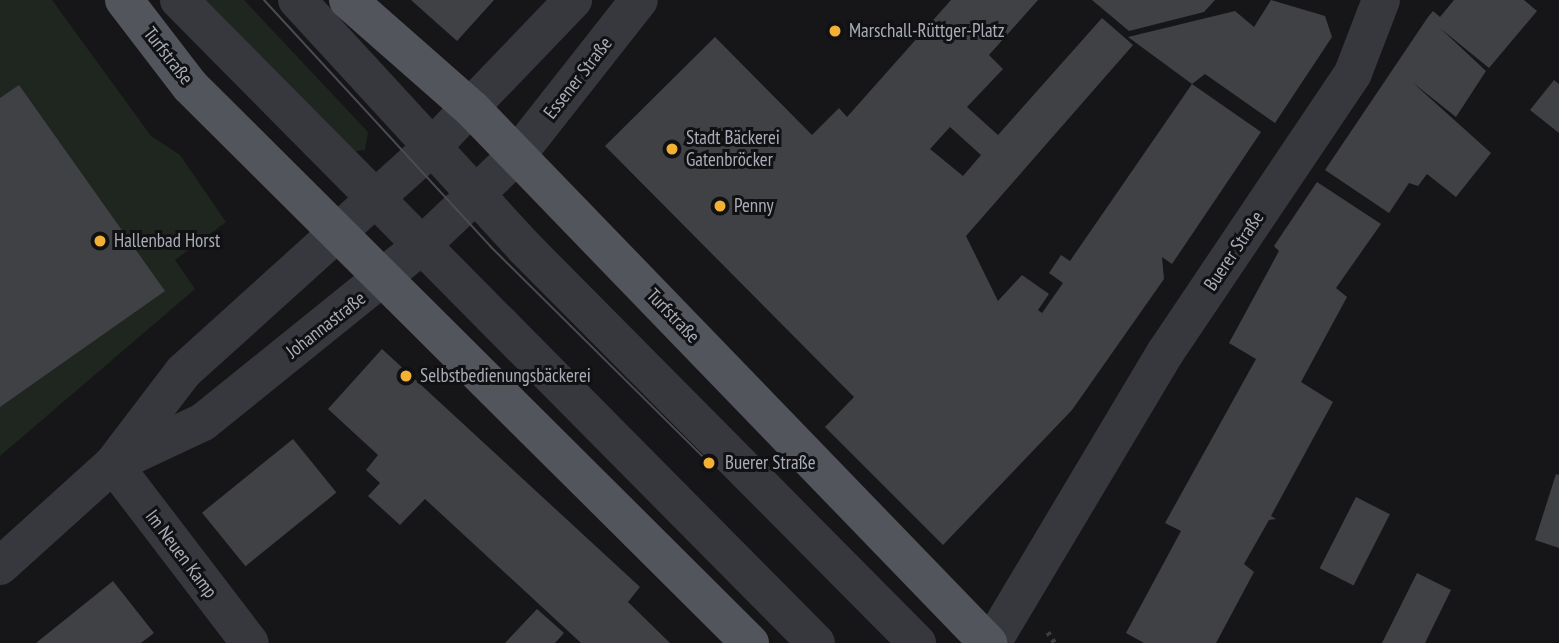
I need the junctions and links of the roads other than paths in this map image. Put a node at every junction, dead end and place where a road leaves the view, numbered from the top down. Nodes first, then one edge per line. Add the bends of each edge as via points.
1 (124, 0) edge
2 (180, 0) edge
3 (297, 0) edge
4 (348, 0) edge
5 (573, 0) edge
6 (639, 0) edge
7 (1381, 0) edge
8 (472, 109) junction
9 (432, 147) junction
10 (517, 155) junction
11 (476, 195) junction
12 (376, 198) junction
13 (336, 232) junction
14 (422, 245) junction
15 (384, 279) junction
16 (113, 464) junction
17 (0, 566) edge
18 (250, 643) edge
19 (750, 643) edge
20 (816, 643) edge
21 (917, 643) edge
22 (990, 643) edge

1 - 13 main road, Turfstraße via 190,86
2 - 12 street
3 - 9 street
4 - 8 main road, Turfstraße
5 - 8 street
6 - 10 street, Essener Straße
7 - 22 street, Buerer Straße via 1353,73 1165,353
8 - 9 street, Johannastraße
8 - 10 main road, Turfstraße
9 - 11 street
9 - 12 street, Johannastraße
10 - 11 street, Johannastraße
10 - 22 main road, Turfstraße
11 - 14 street, Johannastraße
11 - 21 street
12 - 13 street, Johannastraße
12 - 14 street
13 - 15 main road, Turfstraße
13 - 16 street, Johannastraße via 183,372
14 - 15 street, Johannastraße
14 - 20 street
15 - 16 street, Johannastraße via 203,422
15 - 19 main road, Turfstraße
16 - 17 street, Johannastraße
16 - 18 street, Im Neuen Kamp

